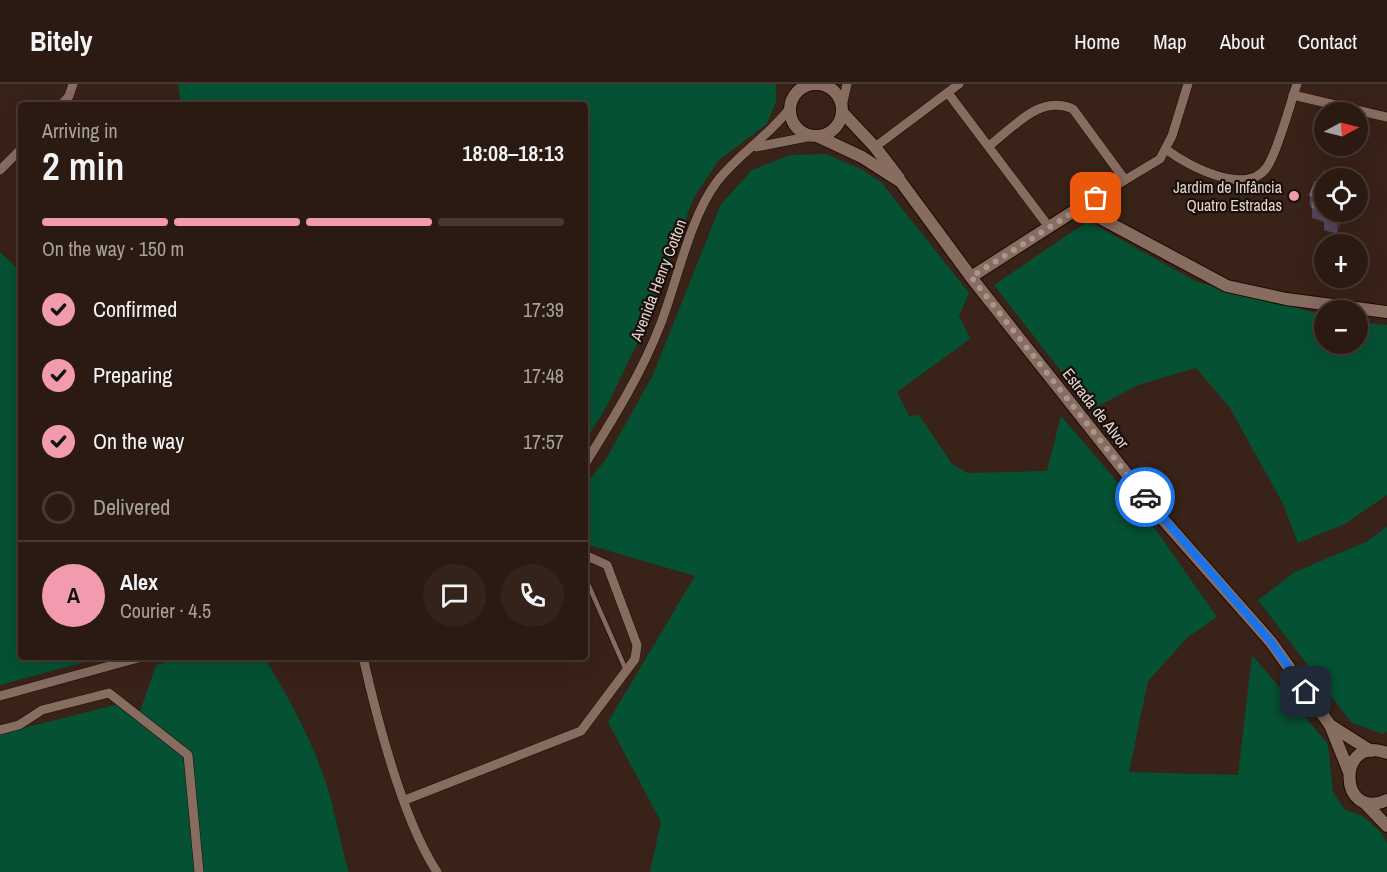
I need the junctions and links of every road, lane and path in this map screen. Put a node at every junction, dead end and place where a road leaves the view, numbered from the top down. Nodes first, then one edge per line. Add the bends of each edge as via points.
1 (73, 84) edge
2 (788, 84) edge
3 (847, 84) edge
4 (959, 84) edge
5 (1188, 84) edge
6 (1297, 84) edge
7 (821, 85) edge
8 (948, 93) junction
9 (1293, 95) junction
10 (64, 102) edge
11 (791, 106) junction
12 (842, 109) junction
13 (1387, 117) edge
14 (815, 136) junction
15 (989, 146) junction
16 (875, 147) junction
17 (753, 148) junction
18 (1167, 150) junction
19 (18, 152) edge
20 (0, 170) edge
21 (1125, 180) junction
22 (901, 182) junction
23 (1085, 204) junction
24 (1049, 227) junction
25 (971, 277) junction
26 (1387, 312) edge
27 (588, 459) edge
28 (588, 556) edge
29 (588, 584) edge
30 (131, 660) edge
31 (364, 660) edge
32 (626, 670) junction
33 (0, 696) edge
34 (1330, 725) junction
35 (0, 730) edge
36 (1382, 752) edge
37 (1349, 772) junction
38 (405, 800) junction
39 (1387, 800) edge
40 (1365, 803) junction
41 (1387, 825) edge
42 (199, 872) edge
43 (437, 872) edge

1 - 10 street
2 - 11 street, Estrada de Alvor
3 - 12 street
4 - 8 street
5 - 18 street
6 - 9 street
7 - 11 street via 800,90
7 - 12 street via 835,92
8 - 15 street
8 - 16 street
9 - 13 street
9 - 18 street via 1268,166 1257,177 1226,178 1183,163
11 - 14 street, Estrada de Alvor via 794,124
11 - 17 street, Avenida Henry Cotton via 774,130
12 - 14 street via 833,131
12 - 16 street
14 - 17 street
14 - 22 street, Estrada de Alvor via 862,157
15 - 21 street via 1038,108 1061,104 1073,109
15 - 24 street
16 - 22 street
17 - 27 street, Avenida Henry Cotton via 716,183 702,207 660,325 618,412
18 - 21 street via 1160,159
19 - 20 street
21 - 23 street
22 - 25 street, Estrada de Alvor
23 - 24 street
23 - 26 street via 1102,219 1227,286 1286,299
24 - 25 street
25 - 34 street, Estrada de Alvor via 1160,516 1271,642
28 - 32 street via 607,566 637,645 635,659
29 - 32 lane
30 - 33 street
31 - 38 street
32 - 38 street via 581,731
34 - 36 street
34 - 37 street
35 - 42 street via 20,725 42,710 109,693 131,707 188,755
36 - 37 street via 1356,758
37 - 40 street via 1350,788
38 - 43 street via 423,851
39 - 40 street
40 - 41 street

